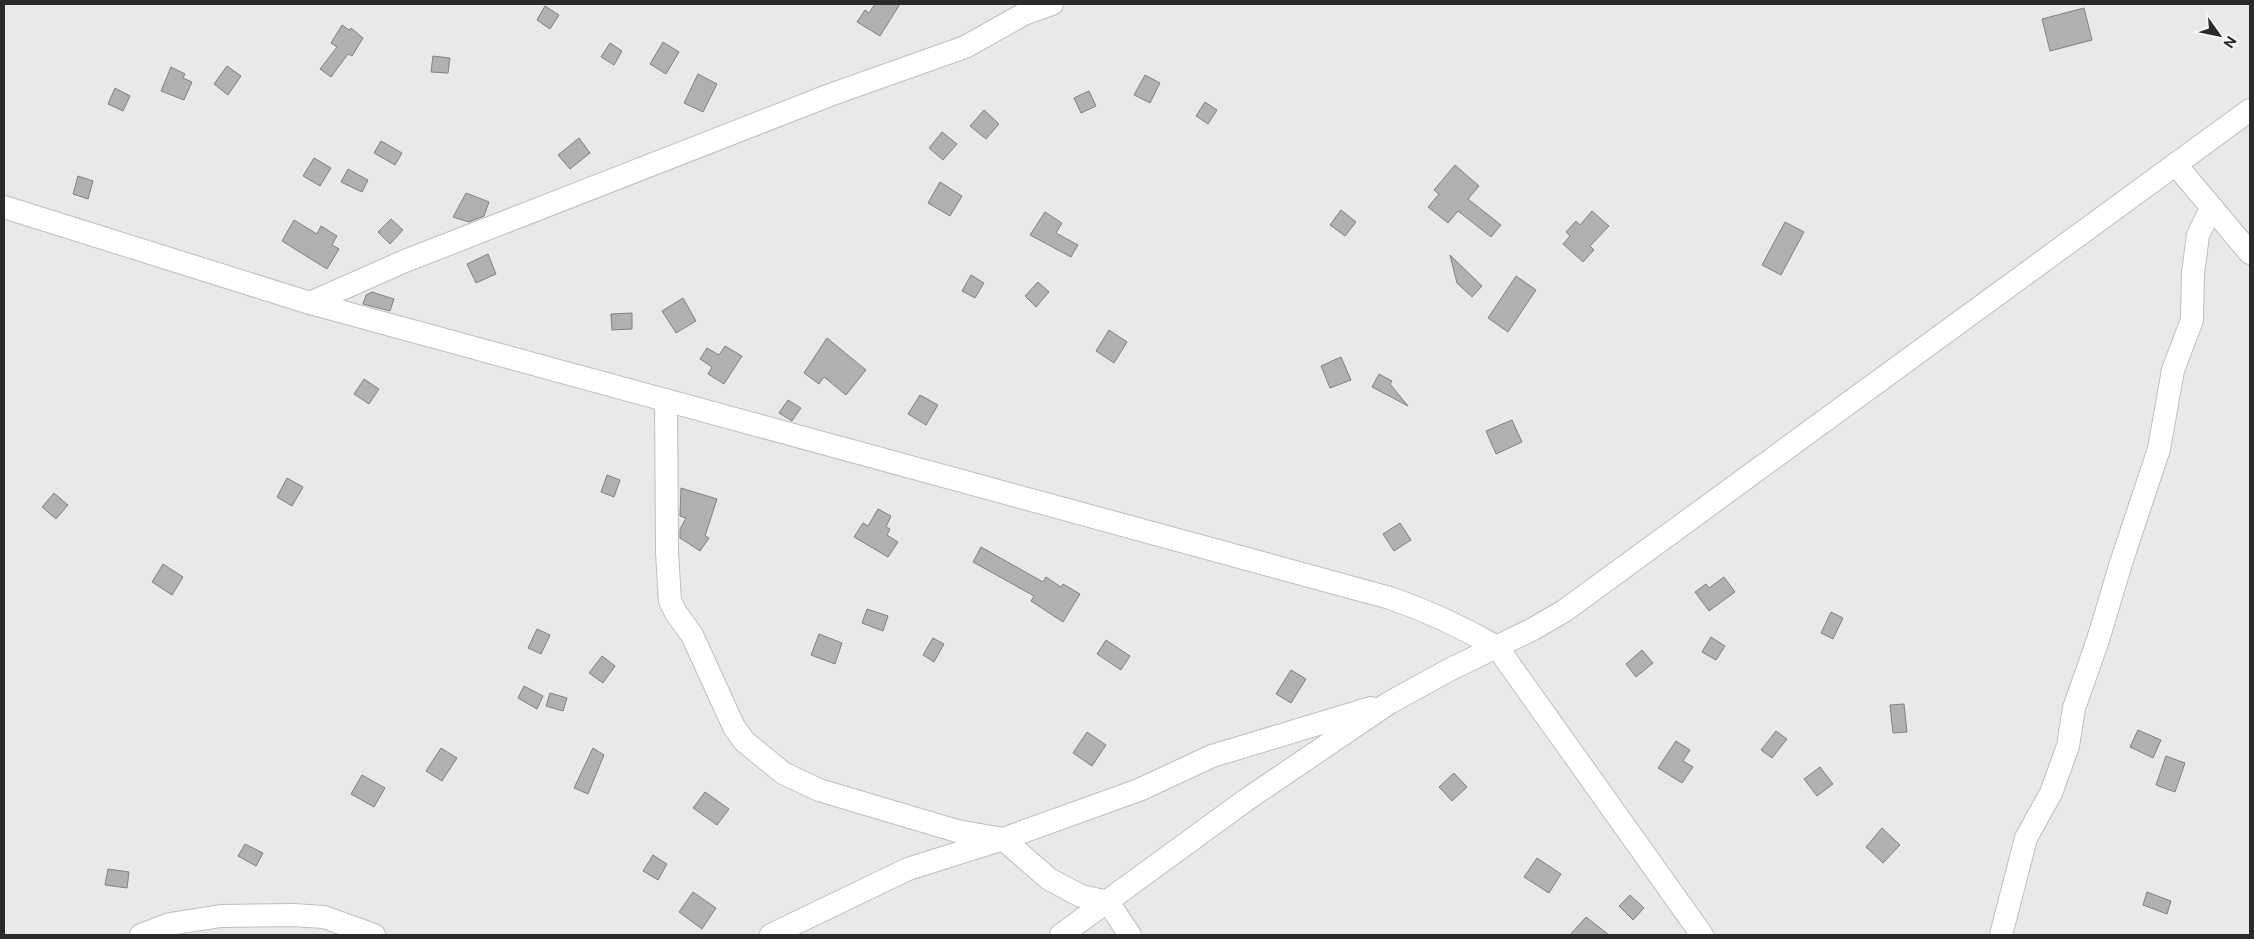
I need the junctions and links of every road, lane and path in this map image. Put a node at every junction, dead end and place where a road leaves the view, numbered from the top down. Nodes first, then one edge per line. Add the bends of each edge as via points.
1 (1052, 4) edge
2 (2250, 110) edge
3 (2176, 165) junction
4 (4, 208) edge
5 (2211, 209) junction
6 (2250, 253) edge
7 (310, 303) junction
8 (666, 400) junction
9 (1497, 647) junction
10 (1389, 703) junction
11 (1003, 839) junction
12 (1108, 902) junction
13 (141, 935) edge
14 (374, 935) edge
15 (771, 935) edge
16 (1061, 935) edge
17 (1130, 935) edge
18 (1702, 935) edge
19 (2001, 935) edge

1 - 7 street via 1024,14 965,47 830,95 405,261
2 - 3 street
3 - 5 street
3 - 9 street via 1564,610
4 - 7 street
5 - 6 street
5 - 19 street via 2198,235 2192,320 2173,370 2159,449 2074,708 2068,746 2051,793 2026,838
7 - 8 street
8 - 9 street via 1390,598 1458,625
8 - 11 street via 670,601 692,635 734,727 744,741 783,773 819,790 957,831
9 - 10 street
9 - 18 street
10 - 11 street via 1212,756 1139,790
10 - 12 street via 1246,800
11 - 12 street via 1048,879 1081,896
11 - 15 street via 908,869
12 - 16 street
12 - 17 street
13 - 14 street via 170,924 221,916 293,915 324,917

